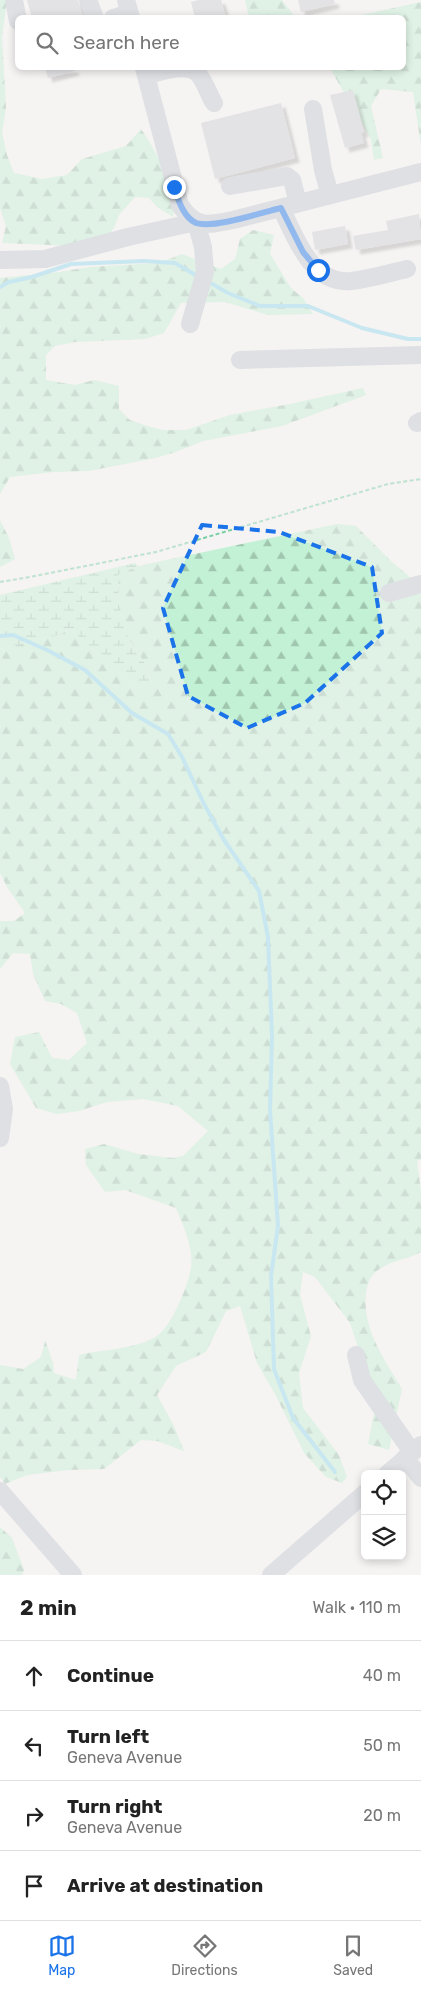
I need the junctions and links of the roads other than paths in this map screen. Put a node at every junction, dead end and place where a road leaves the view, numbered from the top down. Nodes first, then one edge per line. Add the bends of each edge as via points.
1 (14, 0) edge
2 (88, 0) edge
3 (17, 15) edge
4 (94, 15) edge
5 (161, 70) edge
6 (192, 70) edge
7 (145, 71) edge
8 (214, 103) dead end
9 (313, 109) dead end
10 (421, 172) edge
11 (230, 186) dead end
12 (330, 195) junction
13 (290, 205) junction
14 (196, 222) junction
15 (0, 260) edge
16 (408, 269) dead end
17 (190, 324) dead end
18 (421, 355) edge
19 (240, 360) dead end
20 (421, 584) edge
21 (389, 593) dead end
22 (0, 1086) edge
23 (0, 1138) edge
24 (356, 1355) dead end
25 (413, 1452) edge
26 (392, 1470) edge
27 (421, 1478) edge
28 (0, 1492) edge
29 (361, 1497) edge
30 (279, 1573) edge
31 (73, 1575) edge

1 - 3 street
2 - 4 street
5 - 7 street
6 - 8 street via 199,74
7 - 14 street via 180,205
9 - 12 street
10 - 12 street
11 - 13 street via 287,176 292,180
12 - 13 street
13 - 14 street via 215,224
13 - 16 street via 303,252 327,276 351,281
14 - 15 street via 45,260
14 - 17 street via 203,247 204,278
18 - 19 street
20 - 21 street
22 - 23 street via 4,1109
24 - 25 street via 362,1380
25 - 26 street
25 - 27 street
28 - 31 street
29 - 30 street

